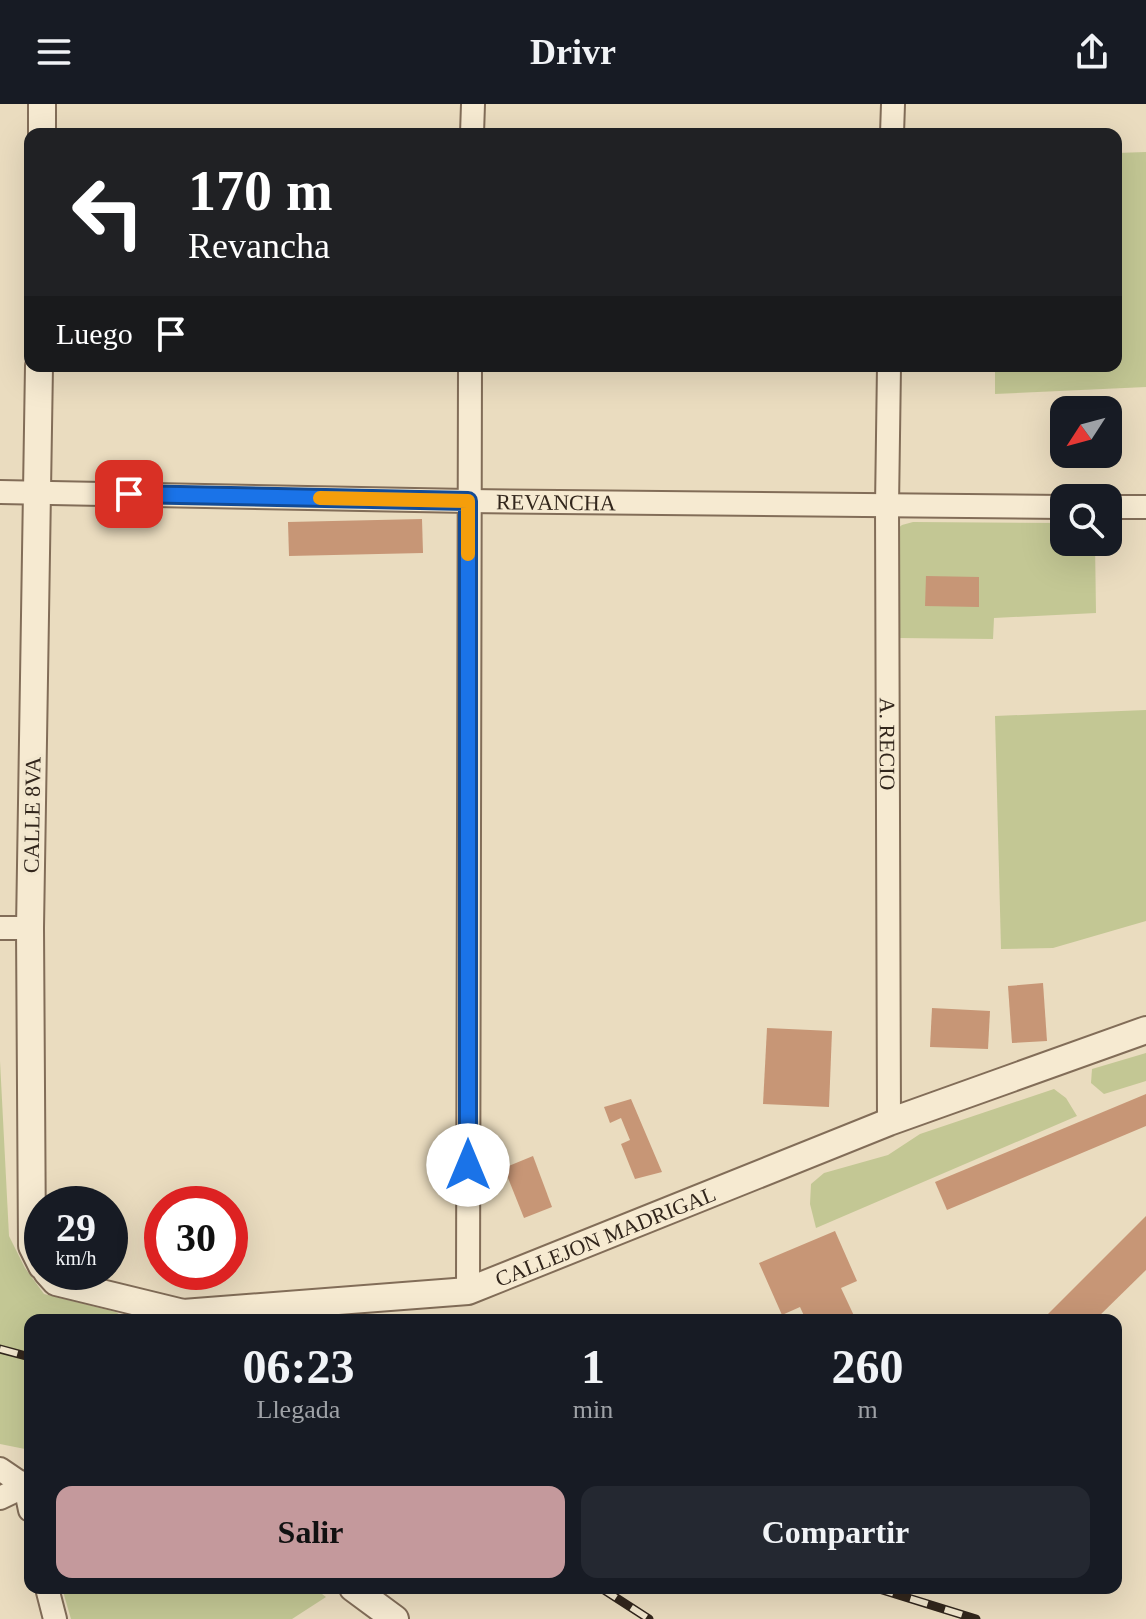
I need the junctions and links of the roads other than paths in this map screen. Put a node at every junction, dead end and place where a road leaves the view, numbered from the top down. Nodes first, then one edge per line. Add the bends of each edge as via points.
1 (42, 104) edge
2 (473, 104) edge
3 (893, 104) edge
4 (42, 128) edge
5 (472, 128) edge
6 (892, 128) edge
7 (39, 372) edge
8 (470, 372) edge
9 (889, 372) edge
10 (0, 492) edge
11 (37, 492) junction
12 (468, 501) junction
13 (887, 506) junction
14 (1050, 507) edge
15 (1122, 507) edge
16 (1146, 507) edge
17 (0, 928) edge
18 (30, 928) junction
19 (1146, 1030) edge
20 (889, 1122) junction
21 (32, 1186) edge
22 (85, 1290) edge
23 (468, 1291) junction
24 (171, 1314) edge
25 (215, 1314) edge
26 (0, 1469) edge
27 (24, 1490) edge
28 (24, 1494) edge
29 (0, 1498) edge
30 (49, 1594) edge
31 (361, 1594) edge
32 (55, 1619) edge
33 (395, 1619) edge

1 - 4 street
2 - 5 street
3 - 6 street
7 - 11 street, CALLE 8VA
8 - 12 street
9 - 13 street, A. RECIO
10 - 11 street, REVANCHA
11 - 12 street, REVANCHA
11 - 18 street, CALLE 8VA
12 - 13 street, REVANCHA
12 - 23 street
13 - 14 street, REVANCHA
13 - 20 street, A. RECIO
15 - 16 street
17 - 18 street
18 - 21 street, CALLE 8VA
19 - 20 street, CALLEJON MADRIGAL
20 - 23 street, CALLEJON MADRIGAL
22 - 24 street, CALLEJON MADRIGAL
23 - 25 street, CALLEJON MADRIGAL
26 - 27 street
28 - 29 street
30 - 32 street
31 - 33 street

